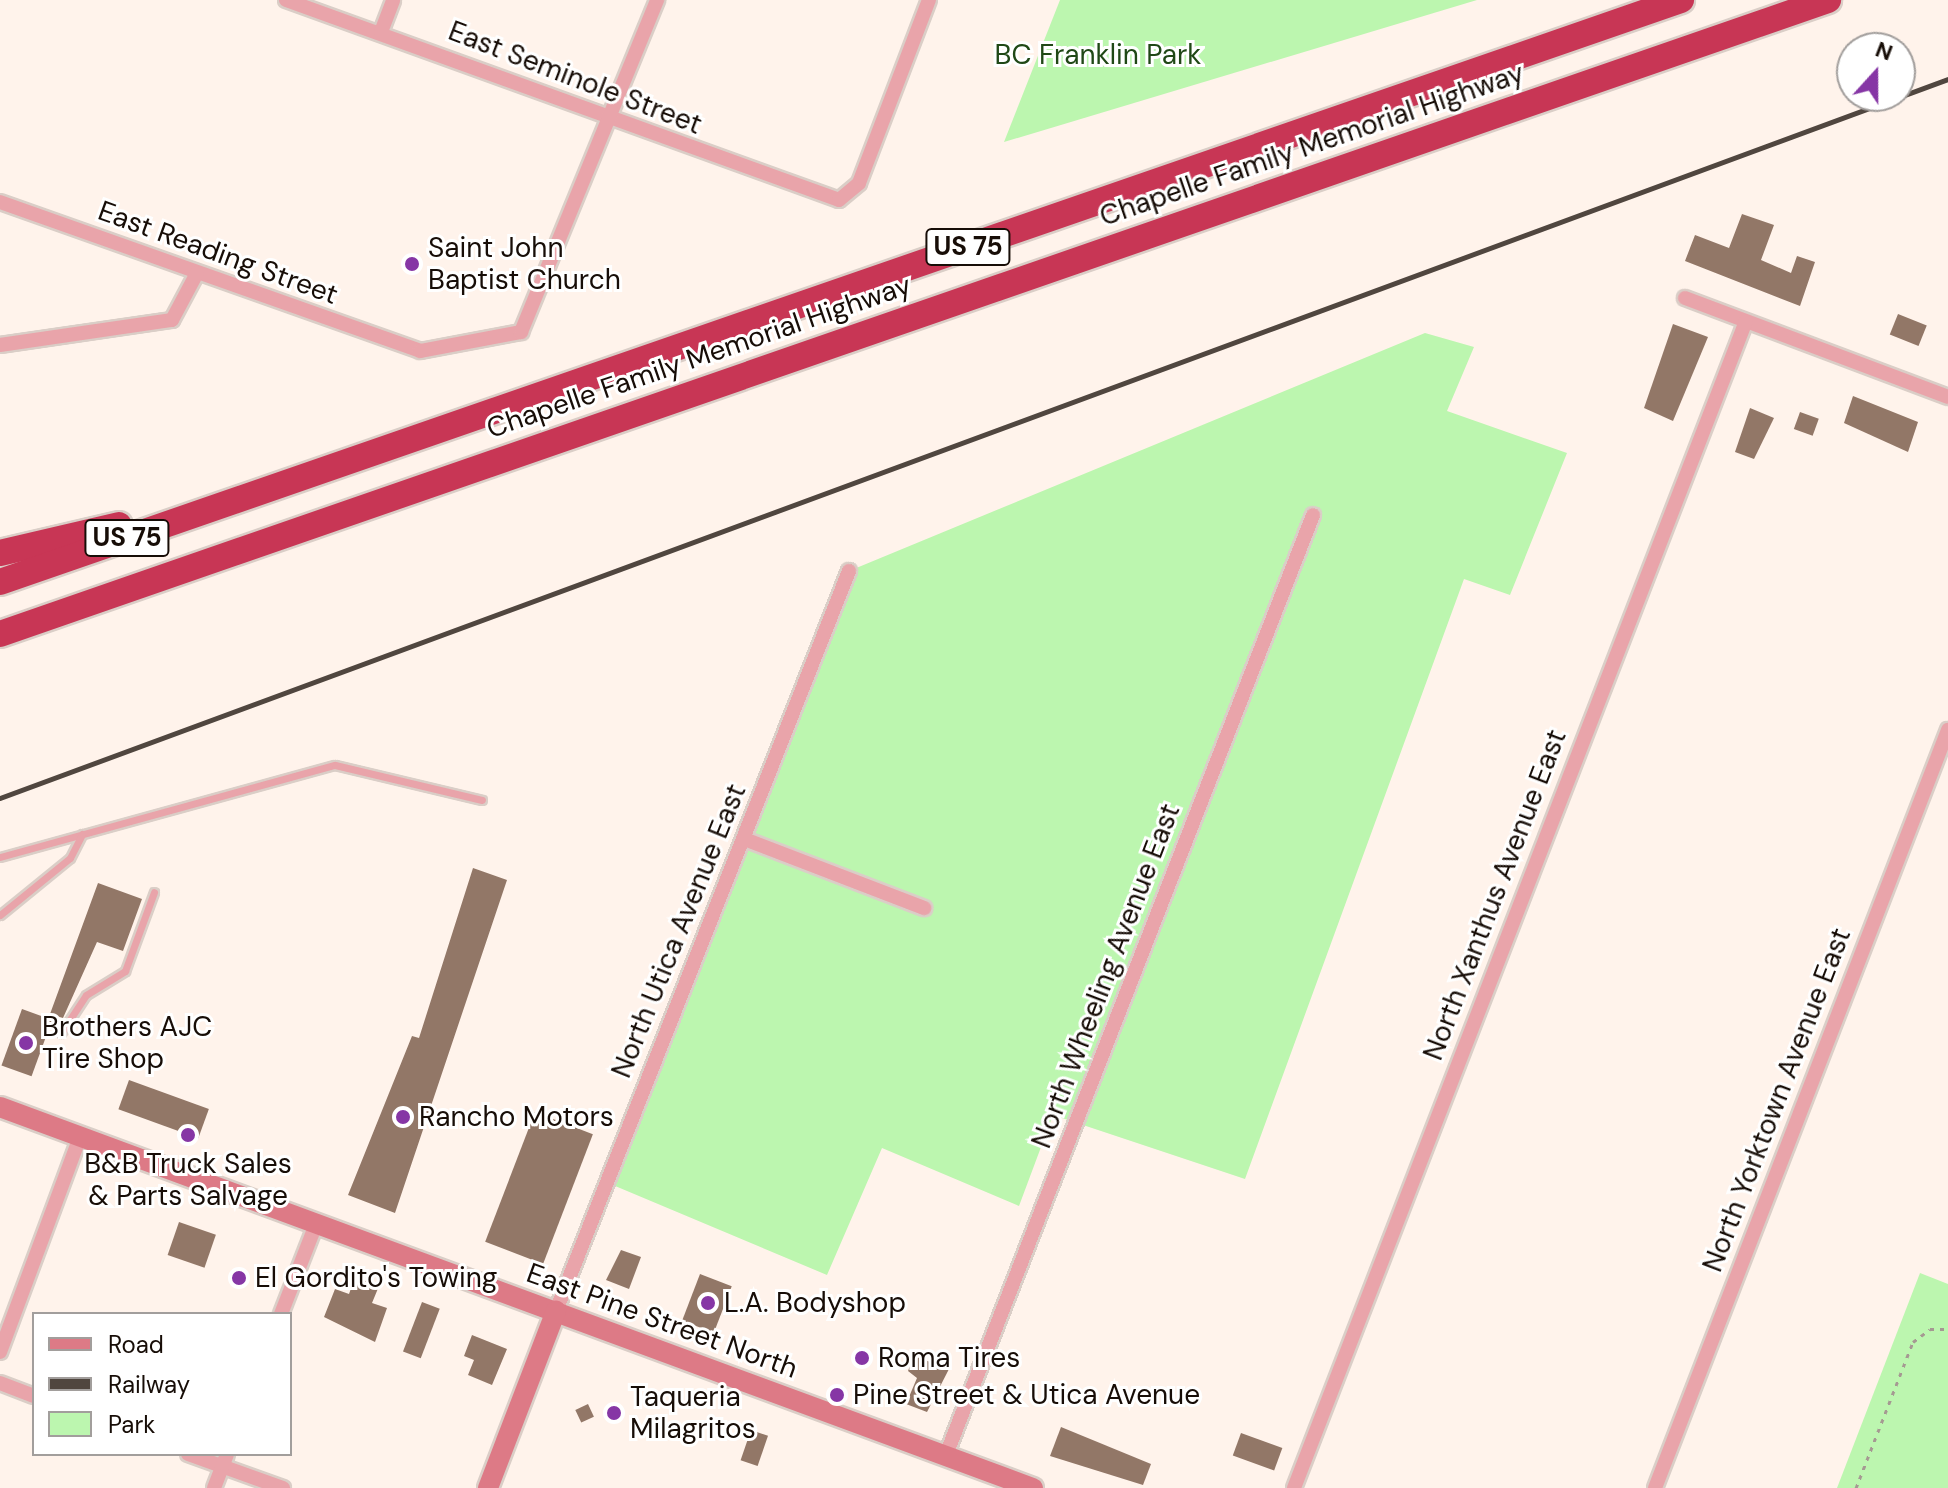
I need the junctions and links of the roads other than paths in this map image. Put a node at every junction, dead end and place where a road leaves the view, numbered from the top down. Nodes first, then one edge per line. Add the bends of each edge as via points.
1 (286, 0) edge
2 (393, 0) edge
3 (657, 0) edge
4 (929, 0) edge
5 (1681, 0) edge
6 (1828, 0) edge
7 (381, 32) junction
8 (611, 120) junction
9 (0, 202) edge
10 (197, 273) junction
11 (1685, 298) dead end
12 (1746, 321) junction
13 (0, 345) edge
14 (1948, 397) edge
15 (255, 494) junction
16 (1313, 515) dead end
17 (0, 553) edge
18 (849, 571) dead end
19 (0, 582) edge
20 (108, 596) junction
21 (0, 634) edge
22 (0, 647) edge
23 (1948, 730) edge
24 (482, 800) dead end
25 (82, 834) junction
26 (747, 840) junction
27 (0, 857) edge
28 (154, 892) dead end
29 (924, 908) dead end
30 (0, 915) edge
31 (61, 1033) dead end
32 (0, 1107) edge
33 (80, 1137) junction
34 (316, 1224) junction
35 (556, 1311) junction
36 (282, 1312) edge
37 (0, 1352) edge
38 (0, 1383) edge
39 (32, 1395) edge
40 (946, 1455) junction
41 (200, 1456) edge
42 (224, 1460) edge
43 (1026, 1487) edge
44 (214, 1488) edge
45 (283, 1488) edge
46 (488, 1488) edge
47 (1294, 1488) edge
48 (1655, 1488) edge

1 - 7 street, East Seminole Street
2 - 7 street
3 - 8 street
4 - 8 street, East Seminole Street via 859,183 847,197 830,200
5 - 15 highway, Chapelle Family Memorial Highway / US 75
6 - 20 highway, Chapelle Family Memorial Highway / US 75
7 - 8 street, East Seminole Street
8 - 10 street, East Reading Street via 521,332 420,351
9 - 10 street, East Reading Street
10 - 13 street via 172,320
11 - 12 street
12 - 14 street
12 - 47 street, North Xanthus Avenue East
15 - 17 highway
15 - 19 highway, Chapelle Family Memorial Highway / US 75
16 - 40 street, North Wheeling Avenue East
18 - 26 street, North Utica Avenue East
20 - 21 highway, Chapelle Family Memorial Highway / US 75
20 - 22 highway
23 - 48 street, North Yorktown Avenue East
24 - 25 lane via 335,765
25 - 27 lane
25 - 30 lane via 70,858
26 - 29 street
26 - 35 street, North Utica Avenue East
28 - 31 lane via 125,971 86,995
32 - 33 main road, East Pine Street North
33 - 34 main road, East Pine Street North
33 - 37 street
34 - 35 main road, East Pine Street North
34 - 36 street
35 - 40 main road, East Pine Street North
35 - 46 main road, North Utica Avenue East
38 - 39 street
40 - 43 main road, East Pine Street North
41 - 42 street
42 - 44 street
42 - 45 street

